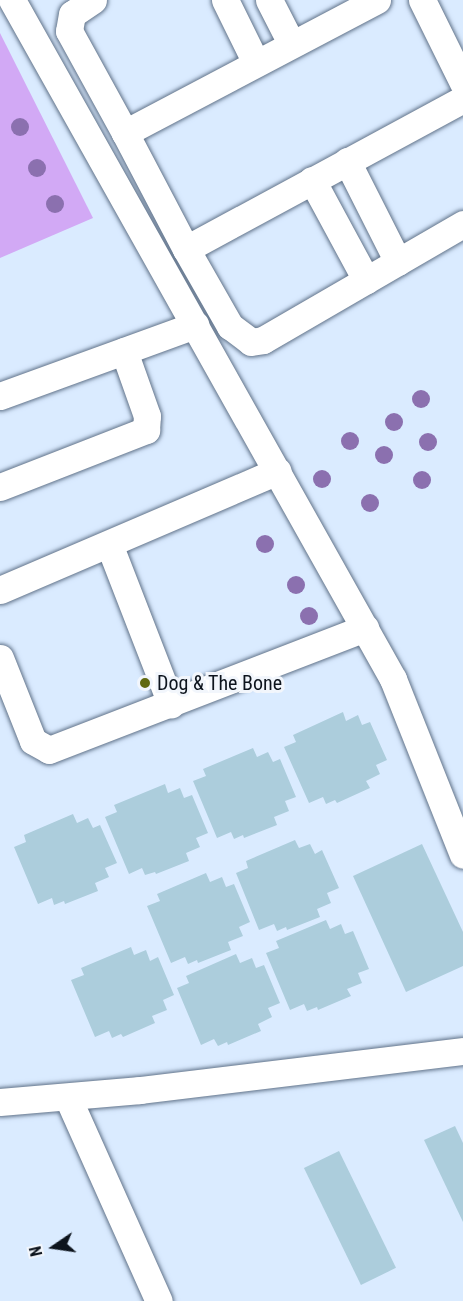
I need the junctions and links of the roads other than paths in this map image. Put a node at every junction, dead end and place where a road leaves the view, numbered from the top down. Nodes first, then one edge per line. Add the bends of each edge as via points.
1 (12, 0) edge
2 (93, 0) edge
3 (225, 0) edge
4 (269, 0) edge
5 (377, 0) edge
6 (422, 0) edge
7 (291, 44) junction
8 (255, 61) junction
9 (463, 83) edge
10 (463, 99) edge
11 (125, 133) junction
12 (346, 161) junction
13 (145, 175) junction
14 (312, 180) junction
15 (120, 189) junction
16 (463, 224) edge
17 (186, 249) junction
18 (398, 262) junction
19 (366, 280) junction
20 (195, 325) junction
21 (124, 351) junction
22 (0, 396) edge
23 (278, 471) junction
24 (0, 487) edge
25 (109, 544) junction
26 (0, 590) edge
27 (365, 627) junction
28 (0, 658) edge
29 (171, 704) junction
30 (463, 855) edge
31 (463, 1051) edge
32 (68, 1098) junction
33 (0, 1102) edge
34 (159, 1301) edge

1 - 15 street
2 - 11 street via 72,14 69,31
3 - 8 street
4 - 7 street
5 - 7 street
6 - 9 street
7 - 8 street
8 - 11 street
10 - 12 street
11 - 13 street
12 - 14 street
12 - 18 street
13 - 15 street
13 - 17 street
14 - 17 street
14 - 19 street
15 - 20 street
16 - 18 street
17 - 19 street via 230,326 251,342 263,340
18 - 19 street
20 - 21 street
20 - 23 street
21 - 22 street
21 - 24 street via 147,416 146,430
23 - 25 street
23 - 27 street
25 - 26 street
25 - 29 street
27 - 29 street
27 - 30 street via 393,679
28 - 29 street via 33,741 49,750
31 - 32 street
32 - 33 street
32 - 34 street

